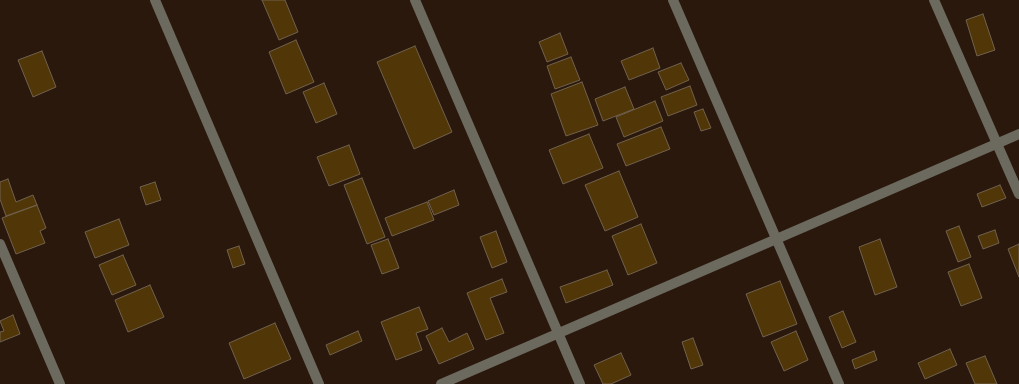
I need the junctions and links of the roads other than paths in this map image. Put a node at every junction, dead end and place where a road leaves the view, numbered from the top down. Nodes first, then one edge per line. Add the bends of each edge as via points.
1 (155, 0) edge
2 (415, 0) edge
3 (673, 0) edge
4 (934, 0) edge
5 (1019, 134) edge
6 (997, 143) junction
7 (1019, 194) edge
8 (776, 239) junction
9 (0, 244) edge
10 (558, 333) junction
11 (60, 384) edge
12 (320, 384) edge
13 (441, 384) edge
14 (580, 384) edge
15 (839, 384) edge

1 - 12 street
2 - 10 street
3 - 8 street
4 - 6 street
5 - 6 street
6 - 7 street
6 - 8 street
8 - 10 street
8 - 15 street
9 - 11 street
10 - 13 street
10 - 14 street

